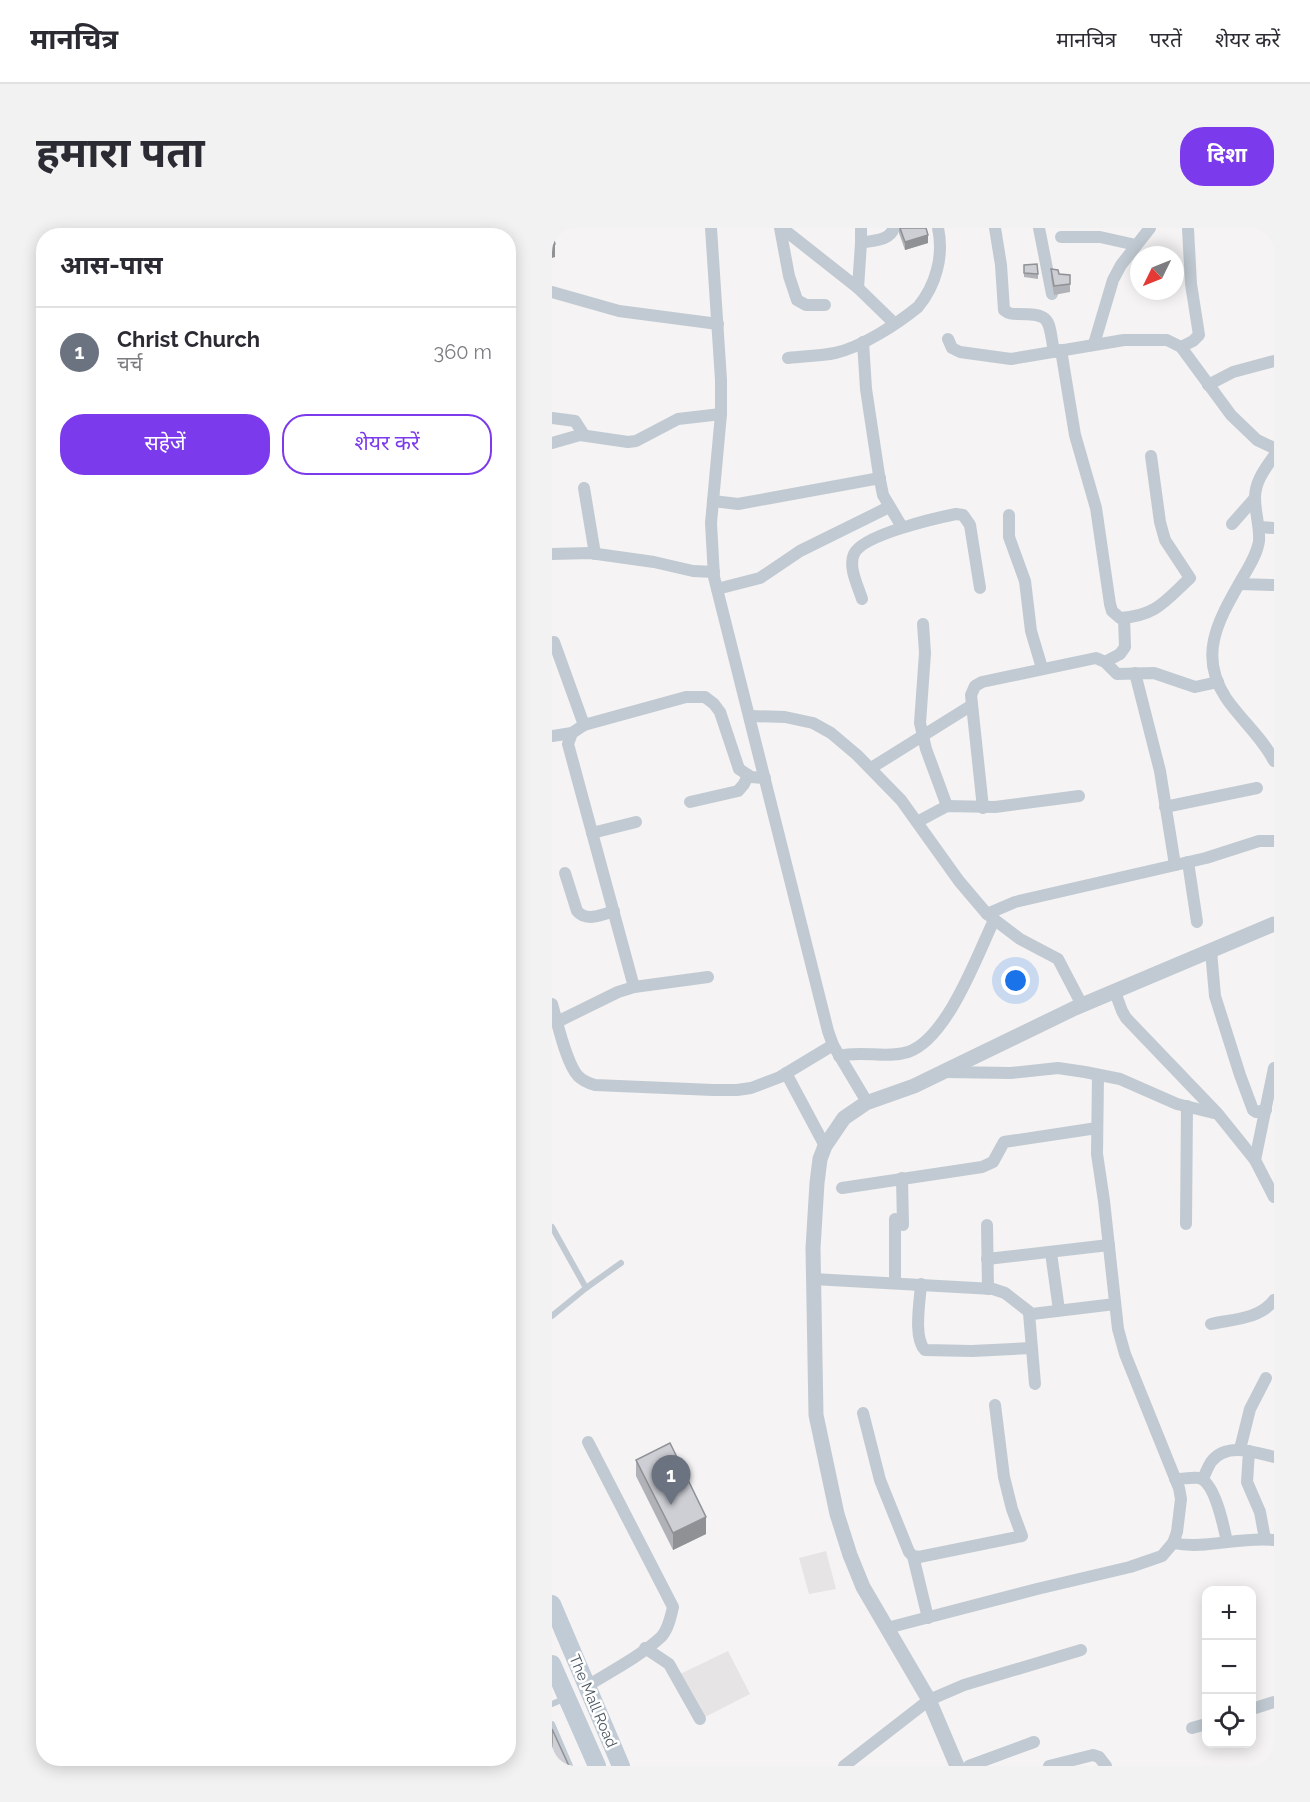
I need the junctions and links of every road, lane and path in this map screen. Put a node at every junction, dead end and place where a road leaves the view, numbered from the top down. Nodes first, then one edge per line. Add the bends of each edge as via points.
1 (711, 228) edge
2 (781, 228) edge
3 (861, 228) edge
4 (894, 228) edge
5 (938, 228) edge
6 (995, 228) edge
7 (1039, 228) edge
8 (1150, 228) edge
9 (1186, 228) edge
10 (796, 233) edge
11 (1061, 237) dead end
12 (861, 243) junction
13 (1136, 245) junction
14 (858, 288) junction
15 (552, 292) edge
16 (1052, 294) dead end
17 (825, 305) dead end
18 (894, 323) junction
19 (718, 324) junction
20 (948, 339) dead end
21 (863, 342) junction
22 (1095, 344) junction
23 (1181, 347) junction
24 (1057, 351) junction
25 (788, 358) dead end
26 (1274, 361) edge
27 (1208, 385) junction
28 (721, 414) junction
29 (552, 418) edge
30 (585, 435) junction
31 (552, 442) edge
32 (1274, 448) edge
33 (1151, 456) dead end
34 (1274, 456) edge
35 (880, 478) junction
36 (584, 488) dead end
37 (1255, 498) junction
38 (713, 501) junction
39 (889, 507) junction
40 (1009, 515) dead end
41 (1232, 524) dead end
42 (902, 527) junction
43 (1259, 527) junction
44 (1274, 528) edge
45 (552, 554) edge
46 (595, 554) junction
47 (714, 572) junction
48 (1239, 584) junction
49 (1274, 585) edge
50 (980, 588) dead end
51 (717, 589) junction
52 (862, 599) dead end
53 (1124, 618) junction
54 (923, 624) dead end
55 (554, 642) dead end
56 (1105, 662) junction
57 (1042, 668) junction
58 (1135, 673) junction
59 (1218, 682) junction
60 (972, 705) junction
61 (750, 716) junction
62 (584, 725) junction
63 (572, 733) junction
64 (922, 735) junction
65 (552, 736) edge
66 (1274, 761) edge
67 (871, 768) junction
68 (747, 775) junction
69 (765, 778) junction
70 (1257, 788) dead end
71 (1079, 796) dead end
72 (690, 802) dead end
73 (947, 806) junction
74 (1165, 807) junction
75 (983, 808) junction
76 (636, 822) dead end
77 (917, 822) junction
78 (592, 833) junction
79 (1274, 841) edge
80 (1188, 862) junction
81 (1175, 865) junction
82 (565, 873) dead end
83 (614, 912) junction
84 (991, 917) junction
85 (1197, 922) dead end
86 (1274, 924) edge
87 (1211, 951) junction
88 (708, 977) dead end
89 (634, 987) junction
90 (1115, 992) junction
91 (552, 1004) edge
92 (1082, 1005) junction
93 (556, 1027) edge
94 (836, 1050) junction
95 (1274, 1068) edge
96 (943, 1072) junction
97 (786, 1073) junction
98 (1098, 1074) junction
99 (867, 1102) junction
100 (1186, 1106) junction
101 (1266, 1110) junction
102 (1218, 1114) junction
103 (1097, 1128) junction
104 (825, 1146) junction
105 (1256, 1160) junction
106 (902, 1178) junction
107 (1270, 1184) edge
108 (842, 1188) dead end
109 (1274, 1197) edge
110 (1186, 1224) dead end
111 (987, 1225) dead end
112 (552, 1227) edge
113 (1109, 1245) junction
114 (1051, 1253) junction
115 (987, 1260) junction
116 (621, 1263) dead end
117 (813, 1279) junction
118 (895, 1283) junction
119 (921, 1284) junction
120 (586, 1287) junction
121 (988, 1289) junction
122 (1274, 1300) edge
123 (1115, 1304) junction
124 (1059, 1310) junction
125 (1029, 1313) junction
126 (552, 1316) edge
127 (1211, 1324) dead end
128 (1031, 1348) junction
129 (1266, 1378) dead end
130 (1035, 1384) dead end
131 (995, 1405) dead end
132 (863, 1413) dead end
133 (588, 1442) dead end
134 (1245, 1450) junction
135 (1274, 1457) edge
136 (1175, 1479) junction
137 (1203, 1479) junction
138 (1269, 1540) edge
139 (1227, 1542) junction
140 (1173, 1543) junction
141 (913, 1556) junction
142 (552, 1604) edge
143 (928, 1618) junction
144 (887, 1628) junction
145 (645, 1648) junction
146 (1081, 1650) dead end
147 (552, 1664) edge
148 (587, 1686) junction
149 (929, 1700) junction
150 (559, 1701) edge
151 (1274, 1701) edge
152 (1256, 1707) edge
153 (700, 1719) dead end
154 (552, 1724) edge
155 (1202, 1725) edge
156 (1192, 1728) dead end
157 (1034, 1742) dead end
158 (570, 1766) edge
159 (597, 1766) edge
160 (621, 1766) edge
161 (844, 1766) edge
162 (957, 1766) edge
163 (969, 1766) edge
164 (1049, 1766) edge
165 (1106, 1766) edge

1 - 19 street
2 - 10 street
2 - 17 street via 797,300 806,305
3 - 12 street
4 - 12 street via 886,238
5 - 18 street via 940,259 924,300
6 - 24 street via 1004,310 1043,316
7 - 16 street
8 - 13 street
9 - 23 street via 1199,335
10 - 14 street
11 - 13 street via 1100,237
12 - 14 street
13 - 22 street via 1113,280
14 - 18 street
15 - 19 street via 619,311
18 - 21 street
19 - 28 street
20 - 24 street via 956,351 996,358
21 - 25 street via 837,352
21 - 35 street
22 - 23 street via 1150,339 1167,340
22 - 24 street
23 - 27 street
24 - 53 street via 1096,507 1110,604 1115,616
26 - 27 street via 1233,372
27 - 32 street via 1257,440
28 - 30 street via 678,419 636,441
28 - 38 street
29 - 30 street via 575,421
30 - 31 street
33 - 53 street via 1165,540 1190,578 1145,615
34 - 37 street via 1259,479
35 - 38 street via 738,504
35 - 39 street
36 - 46 street
37 - 41 street
37 - 43 street
38 - 47 street
39 - 42 street
39 - 51 street via 800,551 760,578
40 - 57 street via 1010,537 1024,581 1031,631
42 - 50 street via 963,515 970,525
42 - 52 street via 856,550 852,566
43 - 44 street
43 - 48 street via 1257,549
45 - 46 street
46 - 47 street
47 - 51 street
48 - 49 street
48 - 59 street via 1215,633 1213,659
51 - 61 street
53 - 56 street via 1125,647
54 - 64 street
55 - 62 street
56 - 57 street via 1095,658
56 - 58 street via 1117,674
57 - 60 street via 982,682 972,689
58 - 59 street via 1154,673 1195,687
58 - 74 street
59 - 66 street
60 - 64 street
60 - 75 street
61 - 67 street via 800,718 813,723 831,733
61 - 69 street
62 - 63 street
62 - 68 street via 686,697 705,698 720,712 736,763
63 - 65 street
63 - 78 street via 568,744
64 - 67 street
64 - 73 street
67 - 77 street
68 - 69 street
68 - 72 street via 738,791
69 - 94 street
70 - 74 street
71 - 75 street
73 - 75 street
73 - 77 street
74 - 81 street
76 - 78 street
77 - 84 street via 959,881
78 - 83 street
79 - 80 street via 1259,841
80 - 81 street
80 - 85 street
81 - 84 street via 1015,902
82 - 83 street via 579,915 590,918
83 - 89 street
84 - 92 street via 1020,939 1059,959
84 - 94 street via 955,1002 926,1041 896,1054
86 - 87 street
87 - 90 street
87 - 101 street via 1215,996 1240,1075 1253,1110
88 - 89 street
89 - 93 street via 607,996
90 - 92 street
90 - 102 street via 1126,1018
91 - 93 street
92 - 96 street
93 - 97 street via 574,1070 595,1085 736,1090 766,1083
94 - 97 street
94 - 99 street
95 - 101 street
96 - 98 street via 1011,1073 1058,1068
96 - 99 street
97 - 104 street
98 - 100 street
98 - 103 street
99 - 104 street via 844,1118
100 - 102 street
100 - 110 street
101 - 105 street
102 - 105 street
103 - 106 street via 1004,1143 993,1162 982,1167
103 - 113 street via 1096,1155
104 - 117 street via 817,1183
105 - 107 street
106 - 108 street
106 - 118 street
107 - 109 street
111 - 115 street
112 - 120 lane
113 - 114 street
113 - 123 street
114 - 115 street
114 - 124 street
115 - 121 street
116 - 120 lane
117 - 118 street
117 - 144 street via 816,1415 850,1555
118 - 119 street
119 - 121 street
119 - 128 street via 918,1334 925,1350
120 - 126 lane
121 - 125 street via 1005,1293
122 - 127 street via 1253,1315
123 - 124 street
123 - 136 street via 1125,1354
124 - 125 street
125 - 128 street
128 - 130 street
129 - 134 street via 1250,1409
131 - 141 street via 1004,1476 1022,1536 928,1557
132 - 141 street via 883,1487
133 - 145 street via 673,1606 663,1635
134 - 135 street
134 - 137 street via 1216,1457
134 - 138 street via 1246,1482
136 - 137 street
136 - 140 street via 1181,1499
137 - 139 street via 1222,1516
138 - 139 street
139 - 140 street via 1185,1546
140 - 143 street via 1162,1556 1130,1568
141 - 143 street
142 - 148 main road, The Mall Road
143 - 144 street
144 - 149 street
145 - 148 street
145 - 153 street via 669,1664
146 - 149 street via 964,1685
147 - 150 main road, The Mall Road
148 - 160 main road, The Mall Road
149 - 161 street
149 - 162 street
150 - 159 main road, The Mall Road
151 - 152 street
154 - 158 lane
155 - 156 street
157 - 163 street
164 - 165 street via 1093,1755

